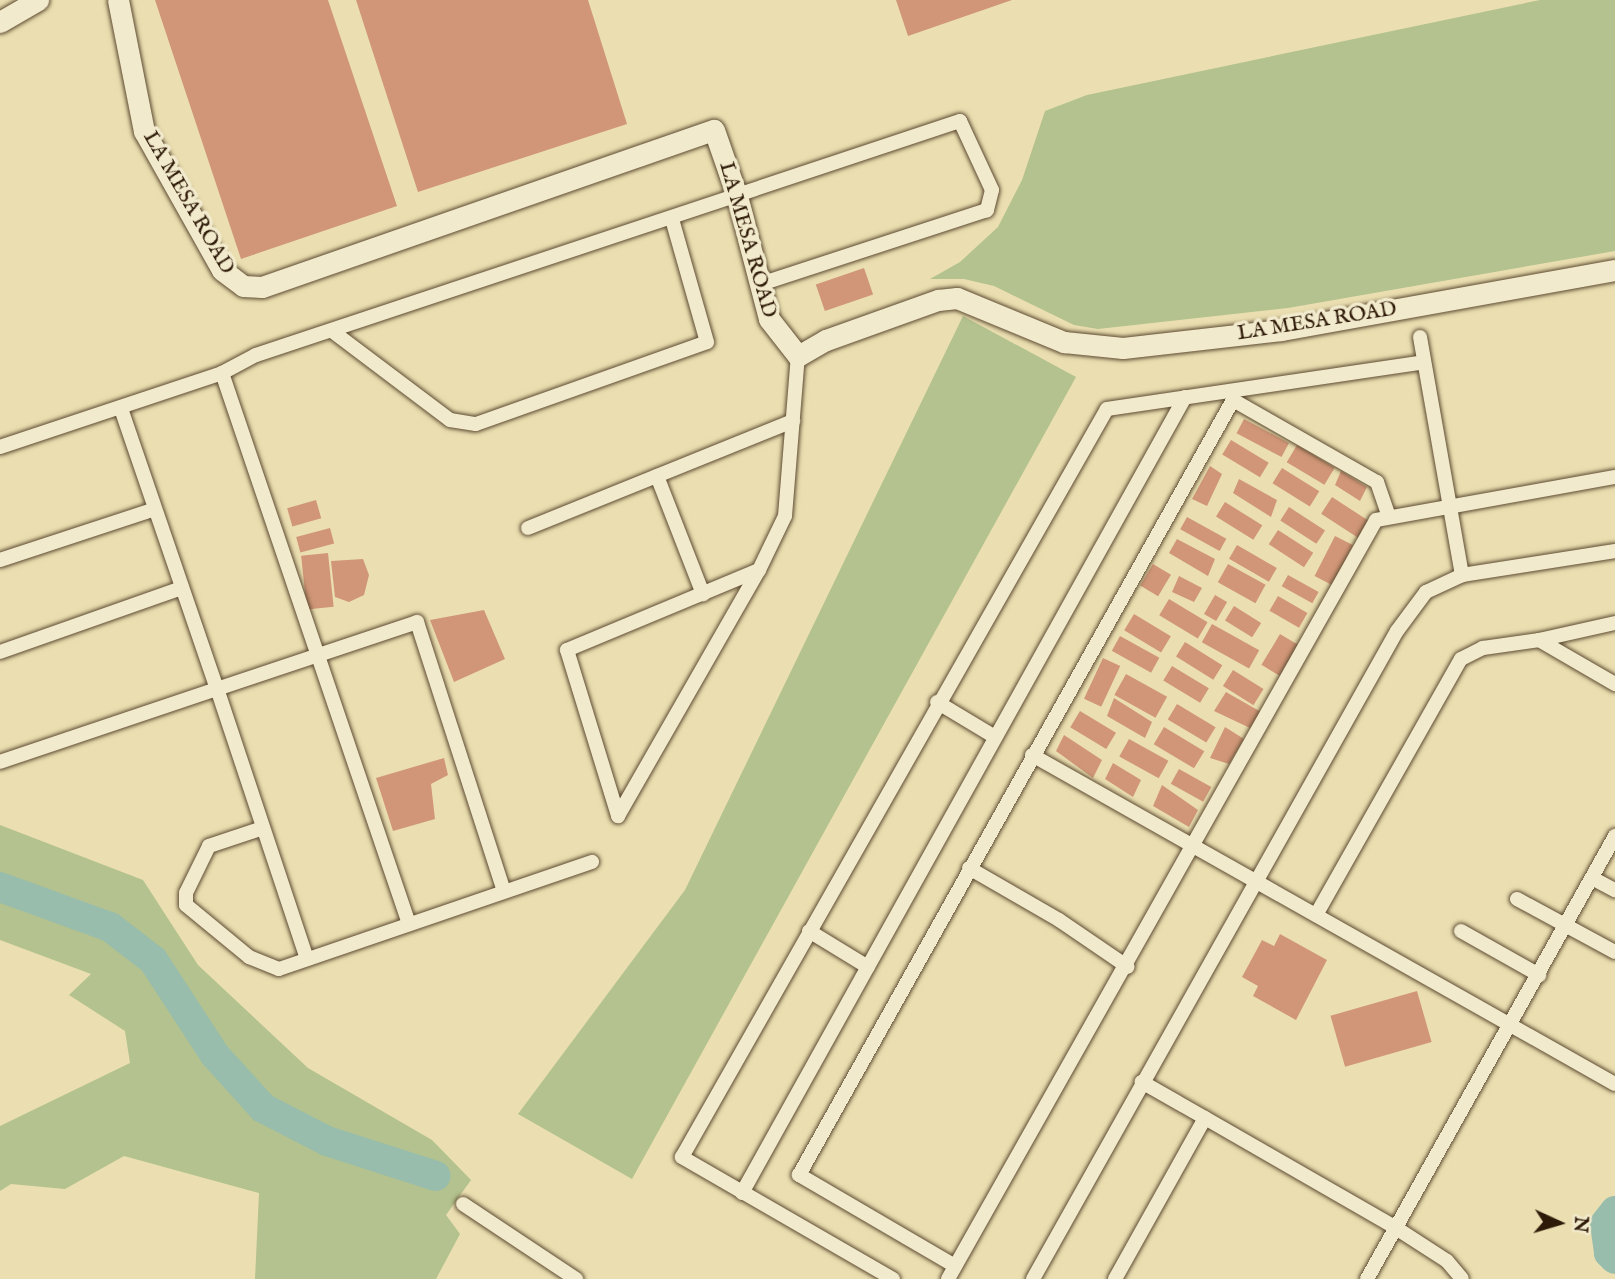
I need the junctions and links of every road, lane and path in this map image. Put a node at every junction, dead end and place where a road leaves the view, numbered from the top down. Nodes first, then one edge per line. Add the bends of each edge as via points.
1 (38, 0) edge
2 (118, 0) edge
3 (0, 22) edge
4 (737, 196) junction
5 (672, 219) junction
6 (1615, 270) edge
7 (760, 284) junction
8 (332, 331) junction
9 (1420, 337) dead end
10 (798, 356) junction
11 (1424, 362) junction
12 (222, 373) junction
13 (1185, 397) junction
14 (121, 408) junction
15 (793, 421) junction
16 (0, 447) edge
17 (657, 476) junction
18 (1615, 477) edge
19 (1449, 504) junction
20 (155, 509) junction
21 (1388, 514) junction
22 (528, 528) dead end
23 (1615, 551) edge
24 (0, 560) edge
25 (759, 570) junction
26 (1462, 575) junction
27 (183, 589) junction
28 (702, 594) junction
29 (1615, 624) edge
30 (1539, 640) junction
31 (0, 652) edge
32 (320, 655) junction
33 (1615, 684) edge
34 (216, 689) junction
35 (937, 702) junction
36 (995, 737) junction
37 (1032, 755) junction
38 (0, 762) edge
39 (263, 828) junction
40 (1615, 836) edge
41 (1192, 845) junction
42 (592, 862) dead end
43 (970, 868) junction
44 (1592, 878) junction
45 (1256, 881) junction
46 (1615, 890) edge
47 (504, 891) junction
48 (1517, 899) dead end
49 (1316, 915) junction
50 (1565, 923) junction
51 (409, 924) junction
52 (808, 931) junction
53 (1461, 931) dead end
54 (1615, 952) edge
55 (307, 959) junction
56 (867, 967) junction
57 (1128, 967) junction
58 (1539, 975) junction
59 (1511, 1025) junction
60 (1142, 1082) junction
61 (1615, 1084) edge
62 (1205, 1118) junction
63 (742, 1193) junction
64 (463, 1204) dead end
65 (1396, 1228) junction
66 (952, 1273) edge
67 (576, 1279) edge
68 (893, 1279) edge
69 (1033, 1279) edge
70 (1115, 1279) edge
71 (1367, 1279) edge
72 (1462, 1279) edge

1 - 3 street
2 - 4 street, LA MESA ROAD via 145,131 222,270 243,286 262,286 714,130
4 - 5 street
4 - 7 street, LA MESA ROAD
4 - 7 street via 960,121 992,190 987,210
5 - 8 street
5 - 8 street via 707,341 476,424 450,420
6 - 10 street, LA MESA ROAD via 1281,330 1123,348 1064,342 957,298 938,300 827,340
7 - 10 street, LA MESA ROAD via 769,319
8 - 12 street via 256,355
9 - 11 street
10 - 15 street
11 - 13 street
11 - 19 street
12 - 14 street
12 - 32 street
13 - 35 street via 1107,409
13 - 36 street
14 - 16 street
14 - 20 street
15 - 17 street
15 - 25 street via 785,516
17 - 22 street
17 - 28 street
18 - 19 street
19 - 21 street
19 - 26 street
20 - 24 street
20 - 27 street
21 - 37 street via 1377,482 1233,400
21 - 41 street via 1376,520
23 - 26 street
25 - 28 street
25 - 28 street via 618,817 567,650
26 - 45 street via 1426,592 1397,631
27 - 31 street
27 - 34 street
29 - 30 street
30 - 33 street
30 - 49 street via 1483,648 1461,659
32 - 34 street
32 - 47 street via 417,622
32 - 51 street
34 - 38 street
34 - 39 street
35 - 36 street
35 - 52 street
36 - 56 street
37 - 41 street
37 - 43 street
39 - 55 street
39 - 55 street via 209,846 186,893 186,905 249,957 279,969
40 - 44 street
41 - 45 street
41 - 57 street
42 - 47 street
43 - 57 street
43 - 66 street via 799,1175
44 - 46 street
44 - 50 street
45 - 49 street
45 - 60 street
47 - 51 street
48 - 50 street
49 - 59 street
50 - 54 street
50 - 58 street
51 - 55 street
52 - 56 street
52 - 63 street via 682,1157
53 - 58 street
56 - 63 street
57 - 66 street
58 - 59 street
59 - 61 street
59 - 65 street
60 - 62 street
60 - 69 street
62 - 65 street
62 - 70 street
63 - 68 street
64 - 67 street
65 - 71 street
65 - 72 street via 1447,1261

